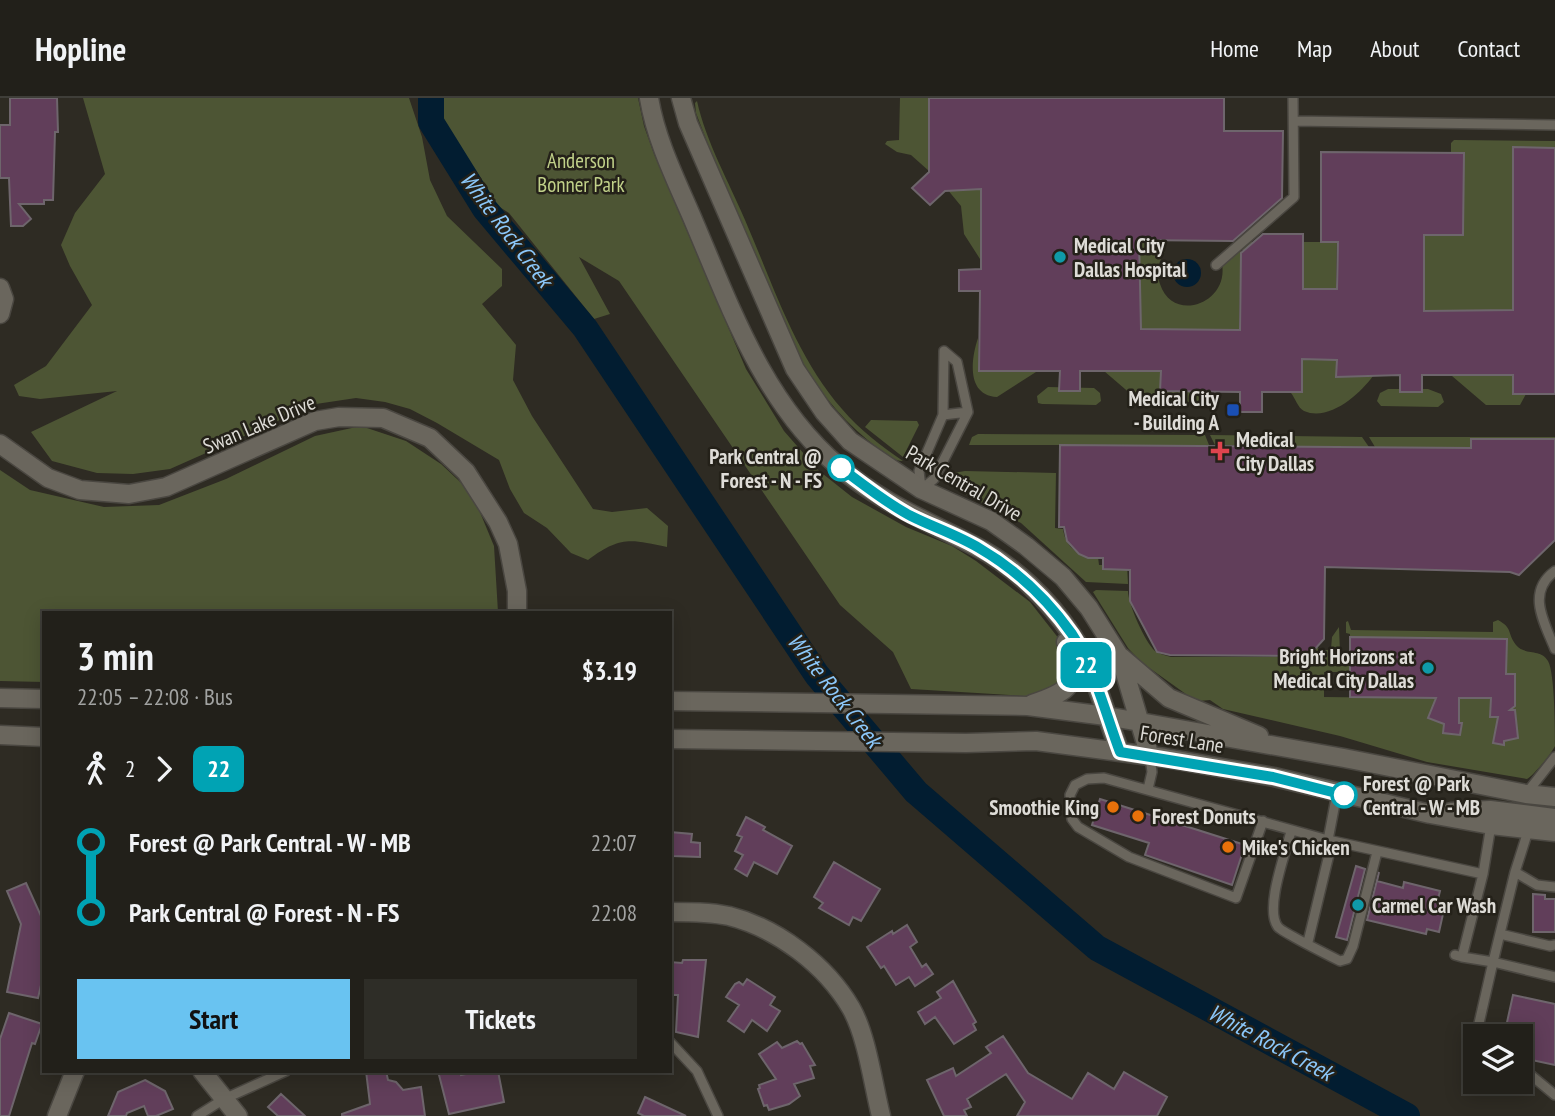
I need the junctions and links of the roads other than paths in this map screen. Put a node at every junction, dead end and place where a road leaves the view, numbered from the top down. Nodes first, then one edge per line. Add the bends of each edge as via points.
1 (649, 98) edge
2 (681, 98) edge
3 (1293, 98) edge
4 (1294, 121) junction
5 (1555, 125) edge
6 (1216, 265) dead end
7 (0, 288) edge
8 (0, 311) edge
9 (968, 412) junction
10 (943, 415) junction
11 (962, 424) junction
12 (0, 444) edge
13 (922, 489) junction
14 (911, 515) junction
15 (1555, 571) edge
16 (1045, 602) junction
17 (517, 611) edge
18 (1555, 649) edge
19 (1118, 654) junction
20 (0, 698) edge
21 (42, 699) edge
22 (672, 701) edge
23 (1028, 706) junction
24 (1106, 716) junction
25 (1141, 723) junction
26 (0, 735) edge
27 (42, 737) edge
28 (672, 739) edge
29 (1291, 749) junction
30 (1120, 752) junction
31 (1150, 757) junction
32 (1555, 757) edge
33 (1148, 789) junction
34 (1337, 793) junction
35 (1526, 794) junction
36 (1555, 797) edge
37 (1430, 814) junction
38 (1555, 818) edge
39 (1263, 821) junction
40 (1491, 825) junction
41 (1529, 828) junction
42 (1291, 831) junction
43 (1555, 832) edge
44 (1330, 841) junction
45 (1377, 852) junction
46 (1516, 872) junction
47 (1483, 874) junction
48 (1555, 887) edge
49 (672, 912) edge
50 (1500, 934) junction
51 (1308, 942) junction
52 (1555, 945) edge
53 (1493, 962) junction
54 (1555, 977) edge
55 (1479, 1024) edge
56 (672, 1044) edge
57 (74, 1073) edge
58 (204, 1073) edge
59 (282, 1073) edge
60 (1533, 1077) edge
61 (1555, 1095) edge
62 (225, 1099) junction
63 (57, 1116) edge
64 (197, 1116) edge
65 (237, 1116) edge
66 (718, 1116) edge
67 (881, 1116) edge

1 - 14 main road via 665,155 741,332 767,381 801,430 837,466
2 - 13 main road, Park Central Drive via 795,369 850,440
3 - 4 lane
4 - 5 lane
4 - 6 lane via 1294,197
7 - 8 main road via 4,299
9 - 10 lane
9 - 10 lane via 957,362 944,351
9 - 11 lane
10 - 11 lane
10 - 13 lane via 919,471
11 - 13 lane via 934,479
12 - 17 main road, Swan Lake Drive via 48,478 80,489 129,494 166,487 315,421 383,418 430,438 466,472 508,544
13 - 14 main road
13 - 19 main road, Park Central Drive via 991,521 1026,545 1063,577
14 - 16 main road via 986,553
15 - 18 lane via 1545,580 1538,599
16 - 23 main road via 1073,658 1072,678 1058,696
16 - 24 main road via 1072,635
19 - 25 main road, Park Central Drive
19 - 29 main road via 1169,698
20 - 21 main road
22 - 23 main road, Forest Lane
23 - 24 main road, Forest Lane
24 - 25 main road, Forest Lane
24 - 30 main road
25 - 29 main road, Forest Lane
25 - 31 main road, Park Central Drive
26 - 27 main road
28 - 30 main road, Forest Lane via 1036,741
29 - 35 main road, Forest Lane
30 - 31 main road, Forest Lane
31 - 33 lane
31 - 34 main road, Forest Lane via 1273,777
32 - 35 lane
33 - 39 lane
33 - 39 lane via 1104,778 1087,779 1075,785 1070,795 1072,819 1129,857 1236,898
34 - 37 main road, Forest Lane
34 - 44 lane
35 - 36 main road, Forest Lane
37 - 38 main road via 1473,810
37 - 40 main road, Forest Lane
39 - 42 lane
40 - 41 main road, Forest Lane
40 - 47 lane
41 - 43 main road, Forest Lane
41 - 46 lane
42 - 44 lane
42 - 51 lane via 1273,916 1279,928
44 - 45 lane
44 - 51 lane
45 - 47 lane
45 - 51 lane via 1347,959 1340,961
46 - 48 lane via 1537,885
46 - 50 lane
47 - 53 lane via 1459,956
49 - 67 main road via 727,916 754,924 818,967 837,988 861,1032
50 - 52 lane
50 - 53 lane
53 - 54 lane
53 - 55 lane
56 - 66 lane via 697,1071
57 - 63 main road
58 - 62 main road
59 - 62 lane
60 - 61 lane
62 - 64 lane
62 - 65 main road

